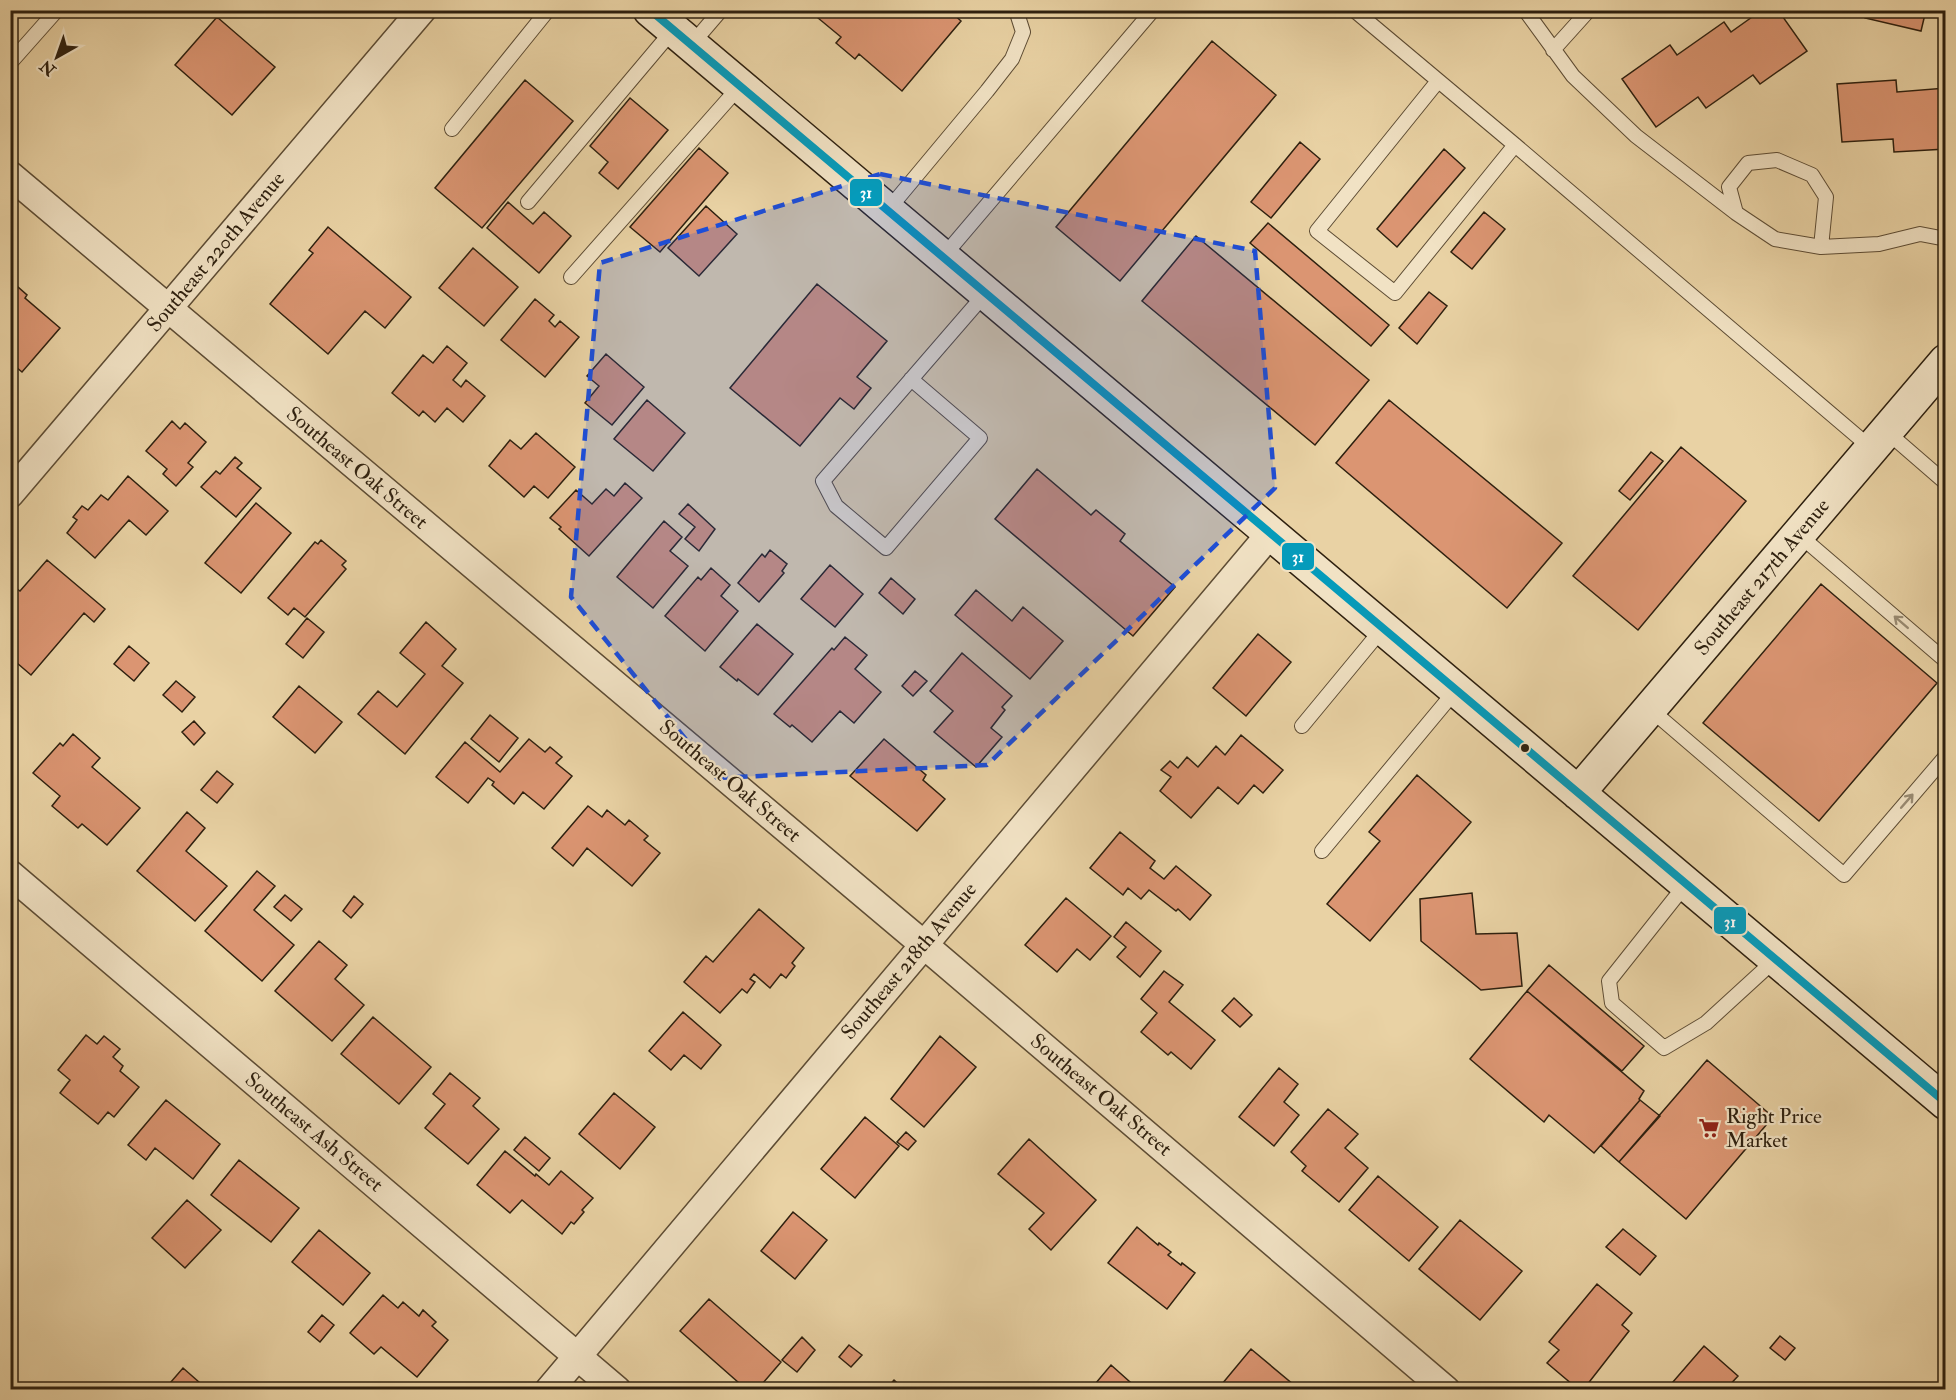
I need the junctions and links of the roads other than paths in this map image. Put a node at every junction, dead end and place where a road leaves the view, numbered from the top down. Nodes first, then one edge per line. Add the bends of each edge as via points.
1 (57, 10) edge
2 (422, 10) edge
3 (548, 10) edge
4 (721, 10) edge
5 (1016, 10) edge
6 (1153, 10) edge
7 (1354, 10) edge
8 (1525, 10) edge
9 (1589, 10) edge
10 (671, 28) edge
11 (1553, 50) junction
12 (10, 63) edge
13 (1438, 81) junction
14 (740, 86) junction
15 (452, 129) dead end
16 (1515, 145) junction
17 (10, 175) edge
18 (528, 202) dead end
19 (887, 211) junction
20 (1736, 213) junction
21 (1946, 239) edge
22 (1821, 247) junction
23 (942, 258) junction
24 (571, 277) dead end
25 (985, 294) junction
26 (168, 309) junction
27 (1946, 360) edge
28 (911, 379) junction
29 (1878, 440) junction
30 (1946, 483) edge
31 (10, 494) edge
32 (1270, 534) junction
33 (1798, 534) junction
34 (1383, 628) junction
35 (1946, 661) edge
36 (1456, 690) junction
37 (1650, 710) junction
38 (1302, 726) dead end
39 (1946, 756) edge
40 (1578, 793) junction
41 (1322, 851) dead end
42 (10, 874) edge
43 (1686, 884) junction
44 (923, 944) junction
45 (1776, 959) junction
46 (1946, 1103) edge
47 (577, 1356) junction
48 (549, 1389) edge
49 (617, 1389) edge
50 (1446, 1389) edge

1 - 12 lane
2 - 26 street, Southeast 220th Avenue
3 - 15 lane
4 - 10 lane
5 - 19 lane via 1023,32 1012,59
6 - 23 lane
7 - 13 lane
8 - 11 lane
9 - 11 lane
10 - 14 main road
10 - 18 lane
11 - 20 lane via 1573,76 1636,136
13 - 16 lane
13 - 16 lane via 1317,231 1395,293
14 - 19 main road
14 - 24 lane
16 - 29 lane
17 - 26 street, Southeast Oak Street
19 - 23 main road
20 - 22 lane via 1775,239
20 - 22 lane via 1729,187 1748,163 1777,160 1812,175 1826,197
21 - 22 lane via 1920,234 1879,244
23 - 25 main road
25 - 28 lane
25 - 32 main road
26 - 31 street, Southeast 220th Avenue
26 - 44 street, Southeast Oak Street
27 - 29 main road, Southeast 217th Avenue
28 - 28 lane via 823,481 836,506 886,548 980,438
29 - 30 lane
29 - 33 main road, Southeast 217th Avenue
32 - 34 main road
32 - 44 street, Southeast 218th Avenue
35 -> 33 lane
33 - 37 main road, Southeast 217th Avenue
34 - 36 main road
34 - 38 lane
36 - 40 main road
36 - 41 lane
37 -> 39 lane via 1844,875
37 - 40 main road, Southeast 217th Avenue
40 - 43 main road
42 - 47 street, Southeast Ash Street
43 - 45 main road
43 - 45 lane via 1609,981 1612,1003 1655,1040 1664,1047 1706,1023
44 - 47 street, Southeast 218th Avenue
44 - 50 street, Southeast Oak Street
45 - 46 main road
47 - 48 street, Southeast 218th Avenue
47 - 49 street, Southeast Ash Street

